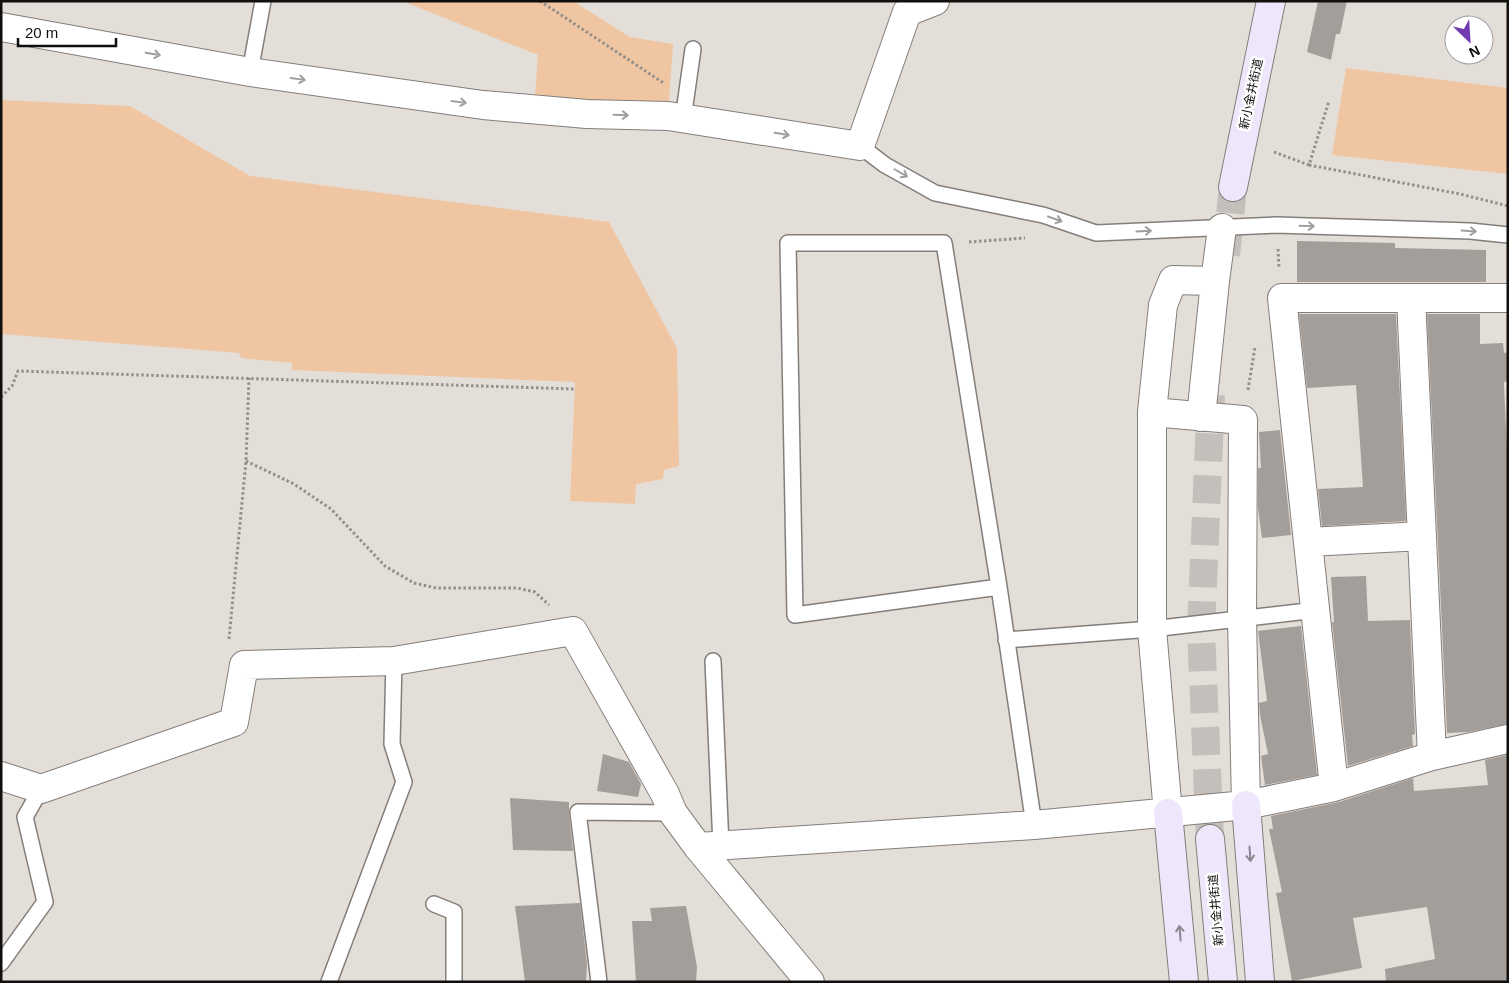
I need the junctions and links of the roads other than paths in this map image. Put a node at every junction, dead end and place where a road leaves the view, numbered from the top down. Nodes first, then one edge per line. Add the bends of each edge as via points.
1 (264, 1) edge
2 (935, 1) edge
3 (1271, 1) edge
4 (902, 7) edge
5 (1, 27) edge
6 (693, 50) dead end
7 (250, 72) junction
8 (683, 119) junction
9 (860, 146) junction
10 (1233, 187) tunnel mouth
11 (1222, 228) junction
12 (1508, 235) edge
13 (1215, 281) junction
14 (1411, 298) junction
15 (1508, 298) edge
16 (1152, 412) junction
17 (1201, 417) junction
18 (1422, 536) junction
19 (1309, 542) junction
20 (999, 588) junction
21 (1316, 610) junction
22 (1242, 618) junction
23 (1152, 629) junction
24 (1006, 640) junction
25 (713, 660) dead end
26 (394, 661) junction
27 (1508, 739) edge
28 (1432, 756) junction
29 (1, 776) edge
30 (1334, 787) junction
31 (41, 789) junction
32 (1246, 805) junction
33 (673, 813) junction
34 (1168, 813) junction
35 (1034, 825) junction
36 (1210, 839) tunnel mouth
37 (710, 846) junction
38 (434, 904) dead end
39 (1, 963) edge
40 (329, 982) edge
41 (454, 982) edge
42 (599, 982) edge
43 (810, 982) edge
44 (1184, 982) edge
45 (1223, 982) edge
46 (1260, 982) edge

1 - 7 lane
2 - 4 street
3 - 10 main road, 新小金井街道
4 - 9 street
5 -> 7 street
6 - 8 lane
7 -> 8 street via 483,105
8 -> 9 street
9 -> 11 lane via 935,193 1043,215 1096,233
11 -> 12 lane via 1276,225
11 - 13 street
13 - 16 street via 1173,280 1163,305
13 - 17 street
14 - 15 street
14 - 18 street
14 - 19 street via 1282,298
16 - 17 street
16 - 23 street
17 - 22 street via 1243,420
18 - 19 street
18 - 28 street
19 - 21 street
20 - 20 lane via 796,615 788,243 944,243
20 - 24 lane
21 - 22 lane
21 - 30 street
22 - 23 lane
22 - 32 street
23 - 24 lane
23 - 34 street
24 - 35 lane
25 - 37 lane
26 - 31 street via 244,665 234,722
26 - 33 street via 573,631
26 - 40 lane via 392,744 404,782
27 - 28 street
28 - 30 street
29 - 31 street
30 - 32 street
31 - 39 lane via 25,817 45,902
32 - 34 street
32 -> 46 main road
33 - 37 street
33 - 42 lane via 578,812
34 - 35 street
44 -> 34 main road
35 - 37 street
36 - 45 main road, 新小金井街道
37 - 43 street
38 - 41 lane via 454,912

